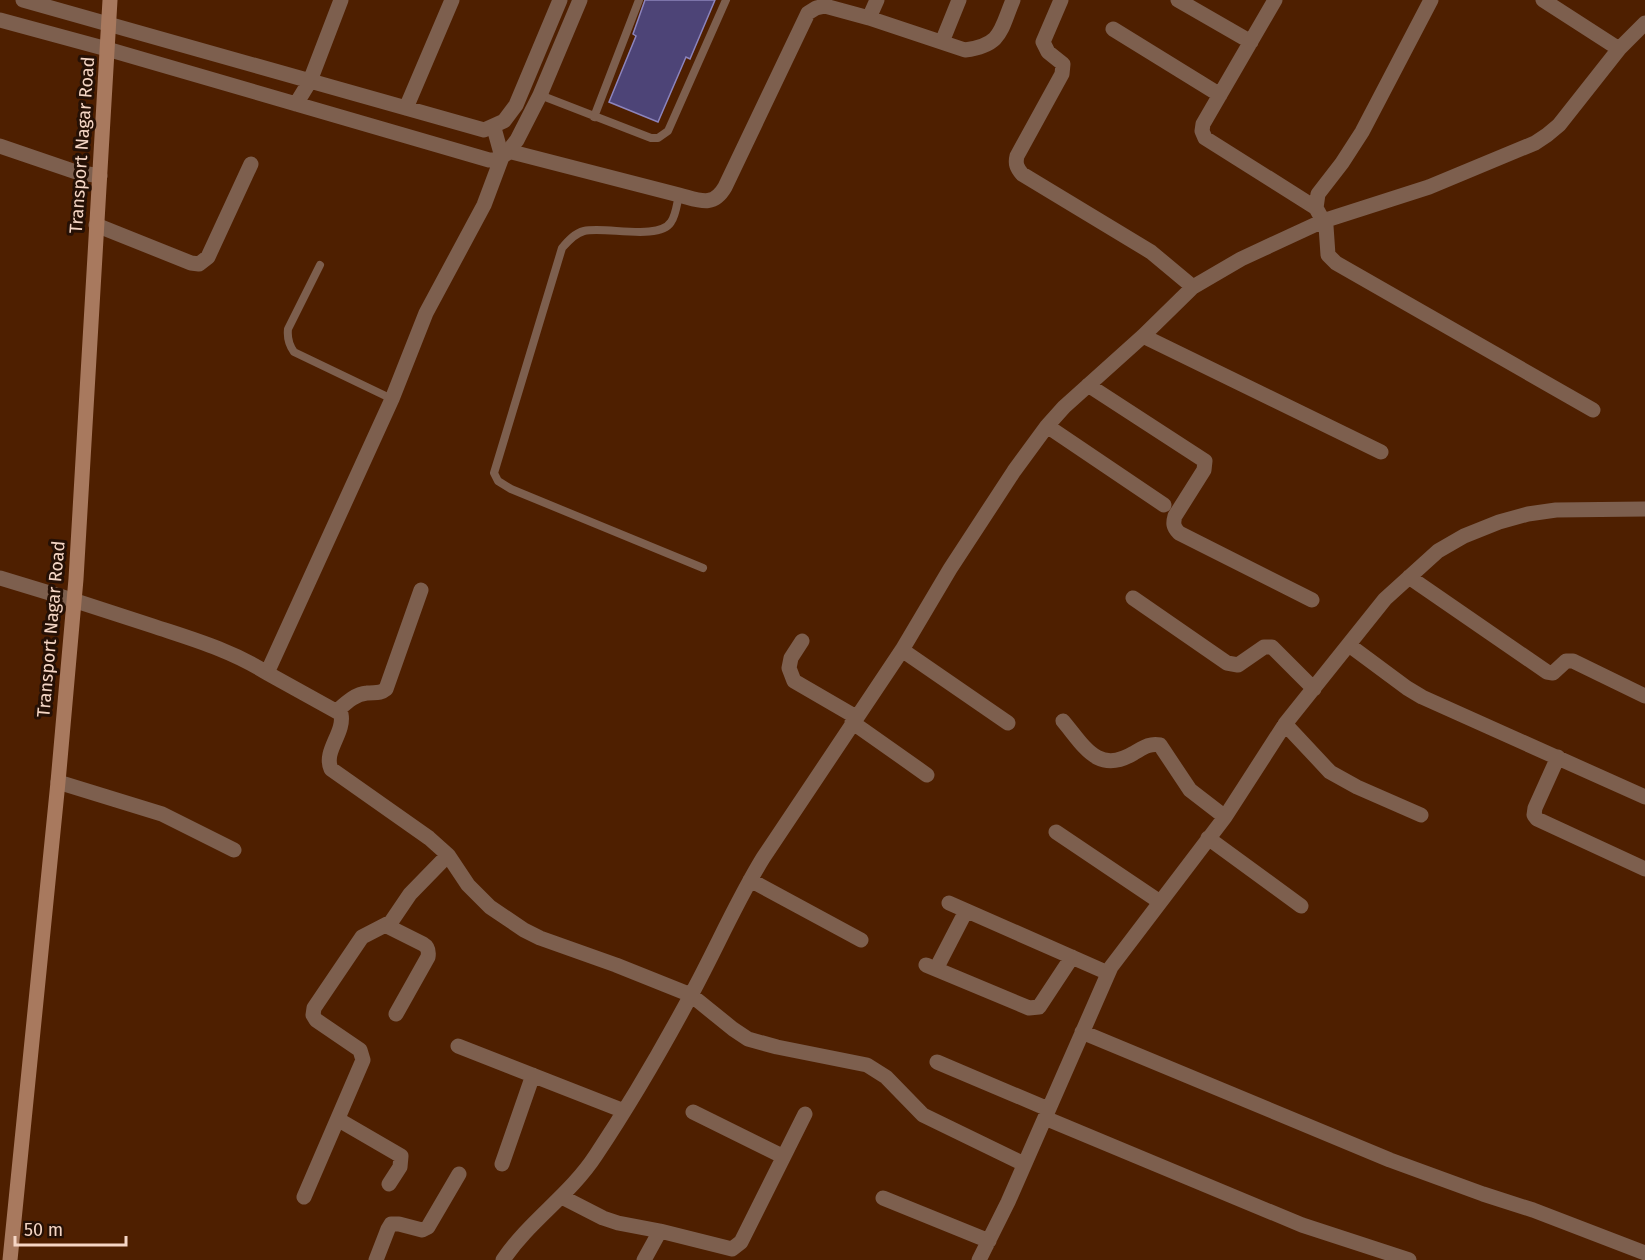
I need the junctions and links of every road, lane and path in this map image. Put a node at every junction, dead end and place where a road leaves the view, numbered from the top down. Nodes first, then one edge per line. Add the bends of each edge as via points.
1 (23, 0) edge
2 (110, 0) edge
3 (341, 0) edge
4 (452, 0) edge
5 (560, 0) edge
6 (580, 0) edge
7 (639, 0) edge
8 (726, 0) edge
9 (877, 0) edge
10 (959, 0) edge
11 (1013, 0) edge
12 (1061, 0) edge
13 (1178, 0) edge
14 (1275, 0) edge
15 (1431, 0) edge
16 (1543, 0) edge
17 (869, 18) junction
18 (0, 20) edge
19 (1645, 23) edge
20 (109, 24) junction
21 (1113, 28) dead end
22 (942, 42) junction
23 (1251, 42) junction
24 (107, 49) junction
25 (1619, 49) junction
26 (310, 81) junction
27 (540, 95) junction
28 (1220, 95) junction
29 (296, 104) junction
30 (406, 108) junction
31 (594, 117) junction
32 (494, 128) junction
33 (0, 146) edge
34 (505, 154) junction
35 (250, 164) dead end
36 (100, 176) junction
37 (679, 195) junction
38 (1319, 215) junction
39 (96, 225) junction
40 (320, 265) dead end
41 (1193, 287) junction
42 (1143, 336) junction
43 (1088, 385) junction
44 (392, 399) junction
45 (1593, 410) dead end
46 (1047, 426) junction
47 (1381, 452) dead end
48 (1164, 505) dead end
49 (1645, 509) edge
50 (703, 568) dead end
51 (1409, 577) junction
52 (0, 578) edge
53 (421, 590) dead end
54 (1133, 598) dead end
55 (73, 599) junction
56 (1312, 600) dead end
57 (802, 641) dead end
58 (1349, 645) junction
59 (902, 650) junction
60 (267, 673) junction
61 (1314, 689) junction
62 (1645, 696) edge
63 (337, 711) junction
64 (854, 720) junction
65 (1063, 722) dead end
66 (1008, 723) dead end
67 (1286, 724) junction
68 (1558, 757) junction
69 (927, 775) dead end
70 (58, 782) junction
71 (1645, 797) edge
72 (1421, 815) dead end
73 (1225, 817) junction
74 (1056, 832) dead end
75 (1208, 838) junction
76 (234, 850) dead end
77 (448, 855) junction
78 (1645, 869) edge
79 (750, 880) junction
80 (1160, 902) junction
81 (949, 903) dead end
82 (1301, 906) dead end
83 (966, 911) junction
84 (387, 926) junction
85 (861, 940) dead end
86 (1072, 957) junction
87 (1108, 974) junction
88 (691, 995) junction
89 (396, 1014) dead end
90 (1082, 1032) junction
91 (458, 1046) dead end
92 (937, 1062) dead end
93 (533, 1075) junction
94 (624, 1111) junction
95 (693, 1112) dead end
96 (1046, 1113) junction
97 (805, 1114) dead end
98 (339, 1120) junction
99 (782, 1156) junction
100 (502, 1164) dead end
101 (1024, 1164) junction
102 (459, 1174) dead end
103 (389, 1184) dead end
104 (304, 1197) dead end
105 (562, 1197) junction
106 (883, 1198) dead end
107 (660, 1231) junction
108 (989, 1241) junction
109 (1645, 1253) edge
110 (10, 1260) edge
111 (376, 1260) edge
112 (503, 1260) edge
113 (644, 1260) edge
114 (979, 1260) edge
115 (1409, 1260) edge

1 - 20 street
2 - 20 street, Transport Nagar Road
3 - 26 street
4 - 30 street
5 - 32 street via 516,105
6 - 27 street
7 - 31 lane
8 - 31 lane via 663,136 651,138
9 - 17 street
10 - 22 street
11 - 22 street via 992,44 965,50
12 - 41 street via 1043,42 1048,52 1063,64 1062,74 1017,156 1017,168 1151,252
13 - 23 street
14 - 23 street
15 - 38 street via 1362,132 1318,194
16 - 25 street
17 - 22 street
17 - 37 street via 825,6 808,13 720,196 704,201
18 - 24 street
19 - 25 street
20 - 24 street, Transport Nagar Road
20 - 26 street
21 - 28 street
23 - 28 street
24 - 29 street
24 - 36 street, Transport Nagar Road
25 - 38 street via 1558,124 1534,143 1429,187
26 - 29 street
26 - 30 street
27 - 31 lane
27 - 34 street via 517,140
28 - 38 street via 1203,124 1205,138
29 - 34 street via 489,160
30 - 32 street via 478,130
32 - 34 street
33 - 36 street via 76,172
34 - 37 street
34 - 44 street via 484,205 426,313
35 - 39 street via 208,257 199,264
36 - 39 street, Transport Nagar Road
37 - 50 lane via 672,221 666,228 583,231 562,248 494,473 511,489
38 - 41 street
38 - 45 street via 1328,231 1326,249 1330,259
39 - 55 street, Transport Nagar Road
40 - 44 lane via 288,329 288,341 294,352
41 - 42 street
42 - 43 street
42 - 47 street
43 - 46 street
43 - 56 street via 1205,461 1204,470 1175,516 1173,523 1179,533
44 - 60 street
46 - 48 street
46 - 59 street via 969,540
49 - 51 street via 1556,510 1499,522 1438,551
51 - 58 street via 1385,599
51 - 62 street via 1547,672 1553,673 1566,661 1573,661
52 - 55 street
53 - 63 street via 385,690 352,698
54 - 61 street via 1227,663 1238,665 1264,647 1272,647
55 - 60 street via 228,652
55 - 70 street, Transport Nagar Road
57 - 64 street via 791,658 789,668 794,681
58 - 61 street
58 - 68 street via 1422,697
59 - 64 street
59 - 66 street
60 - 63 street
61 - 67 street
63 - 77 street via 343,719 328,761 331,769
64 - 69 street
64 - 79 street
65 - 73 street via 1102,761 1119,760 1152,744 1165,751 1190,790
67 - 72 street via 1330,772
67 - 73 street
68 - 71 street
68 - 78 street via 1535,808 1537,819
70 - 76 street via 162,814
70 - 110 street, Transport Nagar Road
73 - 75 street
74 - 80 street
75 - 80 street
75 - 82 street
77 - 84 street via 410,894
77 - 88 street via 484,901 524,930
79 - 85 street
79 - 88 street
80 - 87 street
81 - 83 street
83 - 86 street
83 - 86 street via 931,967 1034,1008 1042,1003
84 - 89 street via 427,946 429,952
84 - 98 street via 362,937 314,1008 316,1020 362,1054 361,1068
86 - 87 street
87 - 90 street
88 - 94 street
88 - 101 street via 748,1039 876,1069 923,1115
90 - 96 street
90 - 109 street via 1390,1160
91 - 93 street
92 - 96 street
93 - 94 street
93 - 100 street
94 - 105 street via 588,1168
95 - 99 street
96 - 101 street
96 - 115 street via 1302,1225
97 - 99 street
98 - 103 street via 401,1156 400,1167
98 - 104 street
99 - 107 street via 737,1247 725,1249
101 - 108 street
102 - 111 street via 428,1227 422,1230 391,1224
105 - 107 street via 603,1218
105 - 112 street via 522,1235
106 - 108 street
107 - 113 street
108 - 114 street

